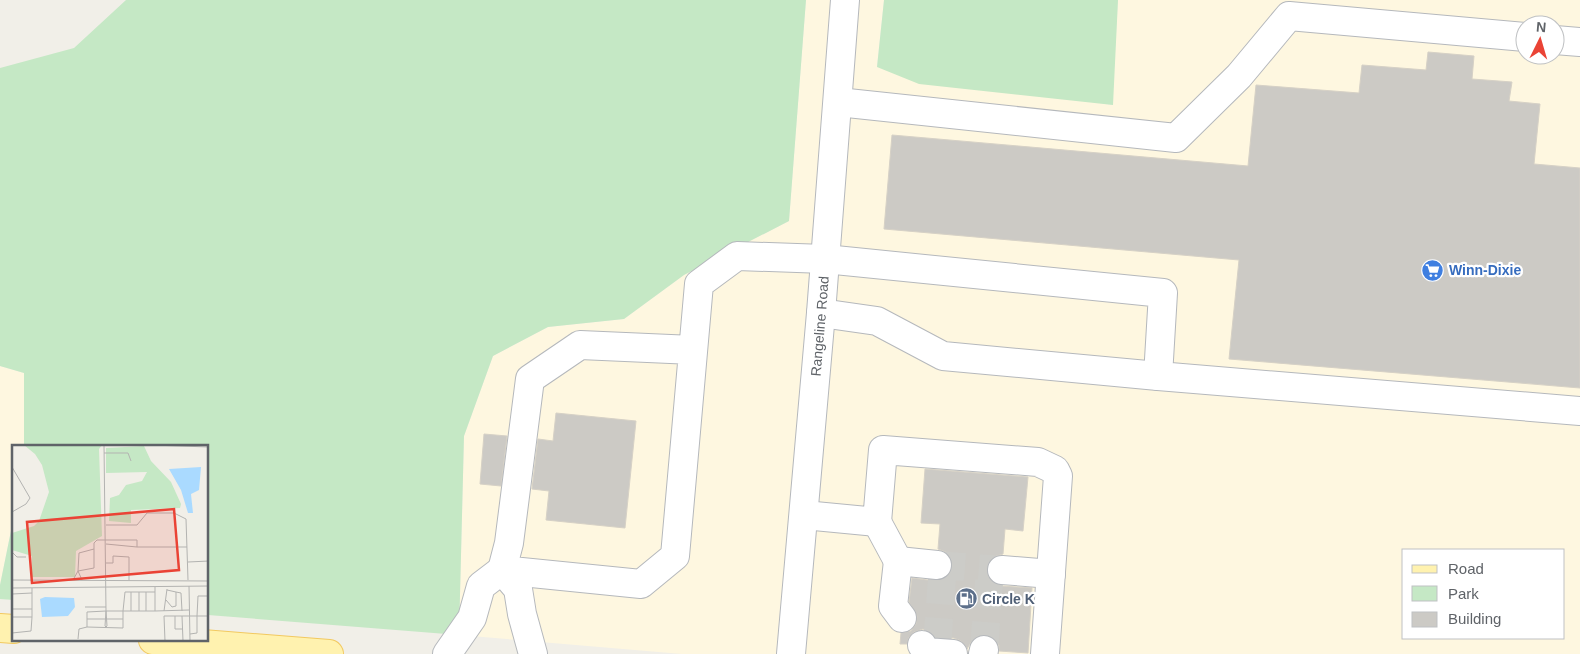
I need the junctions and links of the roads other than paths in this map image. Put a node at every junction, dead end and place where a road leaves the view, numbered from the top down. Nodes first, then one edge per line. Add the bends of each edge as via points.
1 (845, 0) edge
2 (1515, 36) edge
3 (1565, 41) edge
4 (1580, 42) edge
5 (838, 102) junction
6 (825, 259) junction
7 (821, 313) junction
8 (693, 350) junction
9 (1158, 376) junction
10 (1580, 411) edge
11 (804, 515) junction
12 (877, 522) junction
13 (898, 561) junction
14 (937, 565) tunnel mouth
15 (502, 570) junction
16 (1002, 570) tunnel mouth
17 (1051, 574) junction
18 (902, 618) dead end
19 (178, 642) edge
20 (330, 654) edge
21 (448, 654) edge
22 (533, 654) edge
23 (791, 654) edge
24 (1045, 654) edge

1 - 5 street, Rangeline Road
2 - 5 street via 1289,16 1239,76 1176,138
3 - 4 street
5 - 6 street, Rangeline Road
6 - 7 street, Rangeline Road
6 - 8 street via 737,256 699,284
6 - 9 street via 1163,293
7 - 9 street via 877,321 943,356
7 - 11 street, Rangeline Road
8 - 15 street via 580,345 530,378 509,543
8 - 15 street via 675,556 641,584
9 - 10 street
11 - 12 street
11 - 23 street, Rangeline Road
12 - 13 street
12 - 17 street via 883,450 1038,462 1055,470 1058,476
13 - 14 street
13 - 18 street via 893,606
15 - 21 street via 481,586 472,618
15 - 22 street via 518,589
16 - 17 street
17 - 24 street
19 - 20 main road

